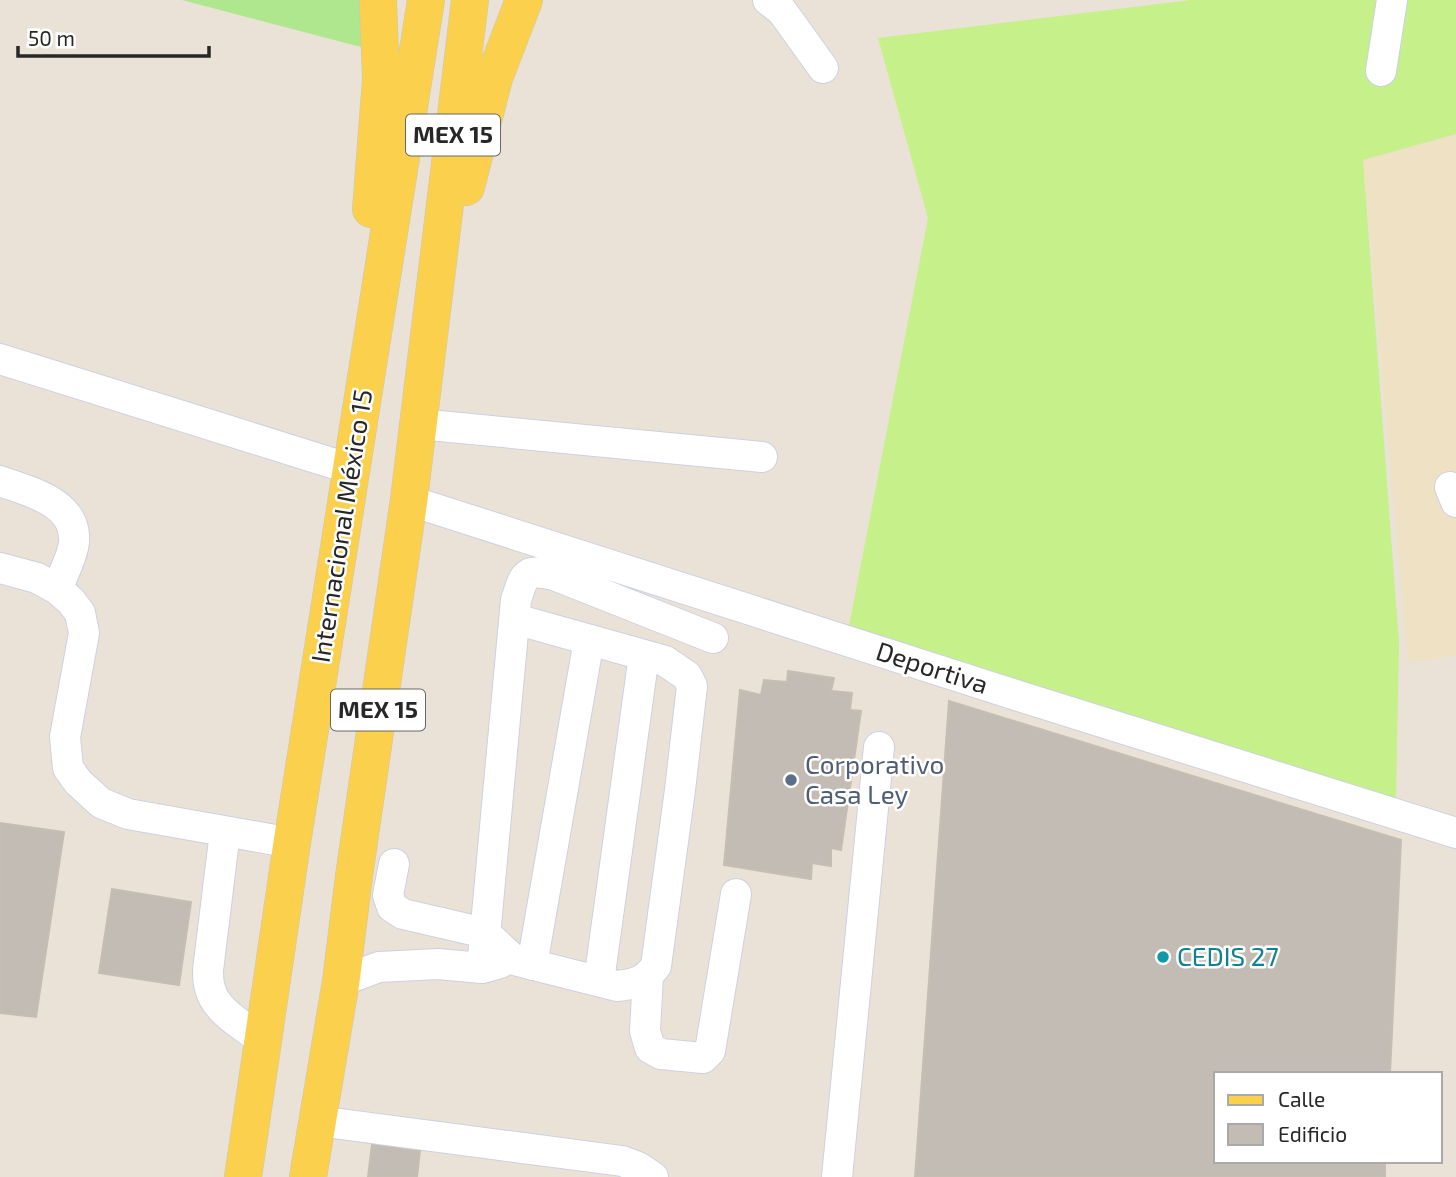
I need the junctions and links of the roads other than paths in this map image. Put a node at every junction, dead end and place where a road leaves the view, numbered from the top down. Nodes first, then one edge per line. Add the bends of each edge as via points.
1 (524, 0) edge
2 (768, 0) edge
3 (1392, 0) edge
4 (373, 3) edge
5 (424, 11) edge
6 (468, 14) edge
7 (823, 68) dead end
8 (1381, 71) dead end
9 (441, 242) junction
10 (0, 359) edge
11 (367, 368) junction
12 (419, 424) junction
13 (762, 457) dead end
14 (351, 469) junction
15 (0, 481) edge
16 (410, 499) junction
17 (0, 568) edge
18 (57, 589) junction
19 (515, 619) junction
20 (713, 638) dead end
21 (589, 639) junction
22 (645, 655) junction
23 (879, 747) dead end
24 (225, 832) junction
25 (1456, 833) edge
26 (292, 844) junction
27 (394, 864) dead end
28 (736, 894) dead end
29 (485, 933) junction
30 (523, 962) junction
31 (482, 968) junction
32 (648, 976) junction
33 (341, 981) junction
34 (599, 981) junction
35 (262, 1040) junction
36 (318, 1121) junction
37 (563, 1165) edge
38 (243, 1177) edge
39 (308, 1177) edge
40 (653, 1177) edge
41 (837, 1177) edge

1 - 9 main road via 494,78 467,184
2 - 7 street via 782,10
3 - 8 street
4 - 11 main road via 381,79 363,318
5 - 11 main road, Internacional México 15 / MEX 15
6 - 9 main road, MEX 15
9 - 12 main road, MEX 15
10 - 14 street
11 - 14 main road, Internacional México 15 / MEX 15
12 - 13 street
12 - 16 main road, MEX 15
14 - 26 main road, Internacional México 15 / MEX 15
15 - 18 street via 47,498 74,527 74,545
16 - 25 street, Deportiva
16 - 33 main road, MEX 15
17 - 18 street
18 - 24 street via 80,613 84,633 65,737 68,768 102,803 128,814
19 - 20 street via 525,576 537,571
19 - 21 street
19 - 29 street
21 - 22 street
21 - 30 street
22 - 32 street via 673,666 692,685 662,932 656,966
22 - 34 street
23 - 41 street
24 - 26 street
24 - 35 street via 208,970 210,989 228,1014
26 - 35 main road, Internacional México 15 / MEX 15
27 - 29 street via 388,895 392,907 402,914
28 - 32 street via 710,1051 703,1058 662,1054 650,1048 645,1031
29 - 30 street
29 - 31 street
30 - 31 street
30 - 34 street
31 - 33 street via 438,964 379,967
32 - 34 street via 617,986
33 - 36 main road, MEX 15
35 - 38 main road, Internacional México 15 / MEX 15
36 - 37 street
36 - 39 main road, MEX 15
37 - 40 street via 622,1161

